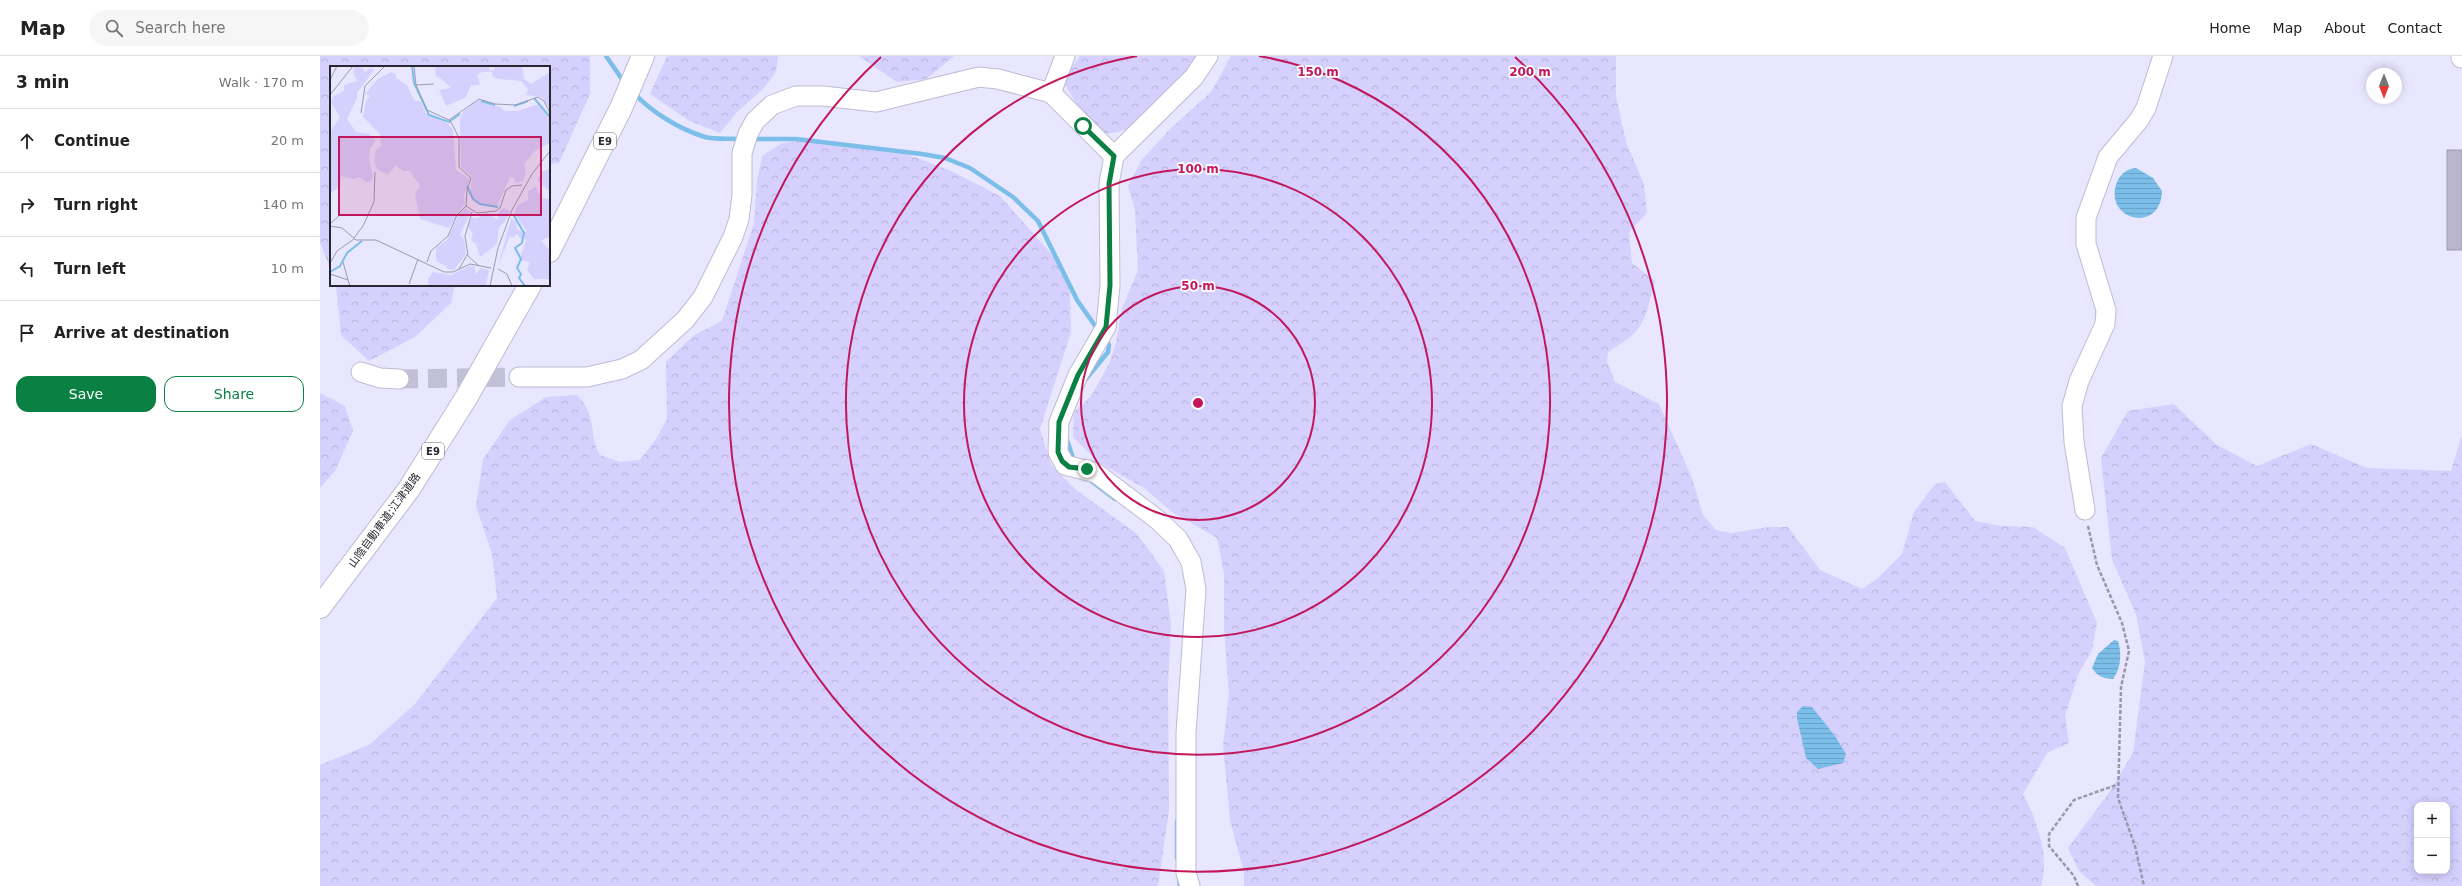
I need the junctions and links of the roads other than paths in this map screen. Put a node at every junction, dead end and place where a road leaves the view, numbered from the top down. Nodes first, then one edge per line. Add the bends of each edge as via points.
1 (643, 56) edge
2 (1065, 56) edge
3 (1208, 56) edge
4 (2164, 56) edge
5 (1051, 93) junction
6 (1114, 156) junction
7 (550, 249) edge
8 (529, 286) edge
9 (361, 372) dead end
10 (519, 377) tunnel mouth
11 (399, 379) tunnel mouth
12 (2085, 510) road end
13 (320, 607) edge
14 (1190, 886) edge

1 - 7 highway, E9 via 621,108
2 - 5 street
3 - 6 street via 1194,77
4 - 12 street via 2146,108 2108,157 2086,218 2086,244 2106,310 2105,324 2079,381 2072,406 2074,442
5 - 6 street
5 - 10 street via 998,79 979,77 876,102 823,96 796,96 772,105 755,121 746,139 739,218 733,237 703,297 685,320 641,360 622,369 587,377
6 - 14 street via 1109,184 1110,285 1103,335 1078,375 1059,422 1058,452 1066,464 1096,473 1158,520 1178,539 1191,562 1196,589 1186,733 1186,873
8 - 13 highway, 山陰自動車道;江津道路 / E9 via 466,398 409,489
9 - 11 street via 380,378

